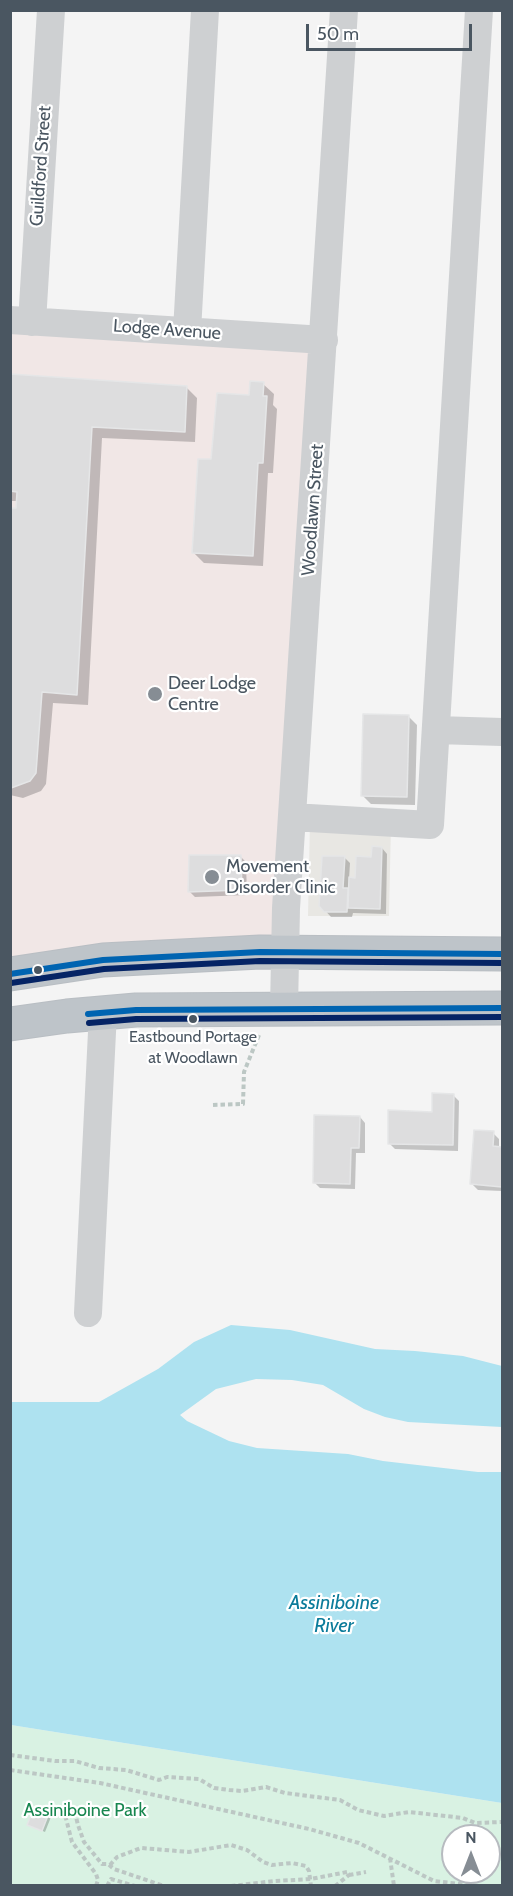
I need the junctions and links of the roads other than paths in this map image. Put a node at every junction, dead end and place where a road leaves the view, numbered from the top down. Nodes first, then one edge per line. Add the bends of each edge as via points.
1 (51, 10) edge
2 (206, 10) edge
3 (344, 10) edge
4 (479, 10) edge
5 (21, 321) edge
6 (187, 331) junction
7 (324, 340) junction
8 (436, 730) junction
9 (502, 732) edge
10 (292, 817) junction
11 (285, 953) junction
12 (502, 954) edge
13 (10, 974) edge
14 (502, 1008) edge
15 (284, 1009) junction
16 (103, 1012) junction
17 (10, 1024) edge
18 (88, 1312) dead end

1 - 5 street, Guildford Street
2 - 6 street
3 - 7 street, Woodlawn Street
4 - 8 street
5 - 6 street, Lodge Avenue
6 - 7 street, Lodge Avenue
7 - 10 street, Woodlawn Street
8 - 9 street
8 - 10 street via 430,825
10 - 11 street, Woodlawn Street
11 - 12 highway
11 - 13 highway via 103,960
11 - 15 street, Woodlawn Street
14 - 15 highway
15 - 16 highway
16 - 17 highway
16 - 18 street

